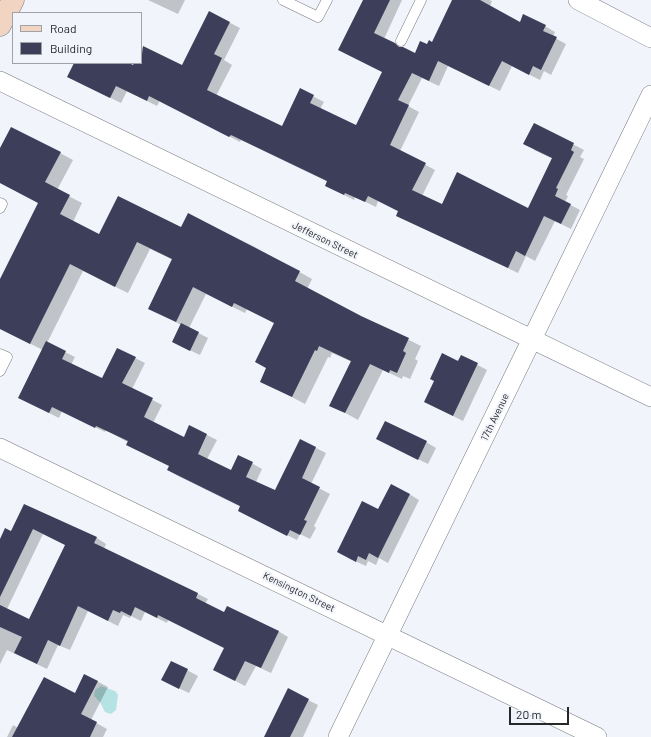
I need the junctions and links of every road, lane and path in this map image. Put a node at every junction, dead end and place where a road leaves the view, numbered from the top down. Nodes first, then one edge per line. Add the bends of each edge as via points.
1 (13, 0) edge
2 (284, 0) edge
3 (327, 0) edge
4 (421, 0) edge
5 (578, 0) edge
6 (0, 26) edge
7 (651, 38) edge
8 (401, 41) dead end
9 (0, 81) edge
10 (651, 95) edge
11 (0, 203) edge
12 (0, 208) edge
13 (533, 340) junction
14 (0, 354) edge
15 (0, 371) edge
16 (651, 397) edge
17 (1, 451) edge
18 (388, 635) junction
19 (338, 737) edge
20 (598, 737) edge

1 - 6 main road
2 - 3 lane via 318,18
4 - 8 lane
5 - 7 street
9 - 13 street, Jefferson Street
10 - 13 street, 17th Avenue
11 - 12 lane
13 - 16 street, Jefferson Street
13 - 18 street, 17th Avenue
14 - 15 lane via 7,357
17 - 18 street, Kensington Street
18 - 19 street, 17th Avenue
18 - 20 street, Kensington Street

